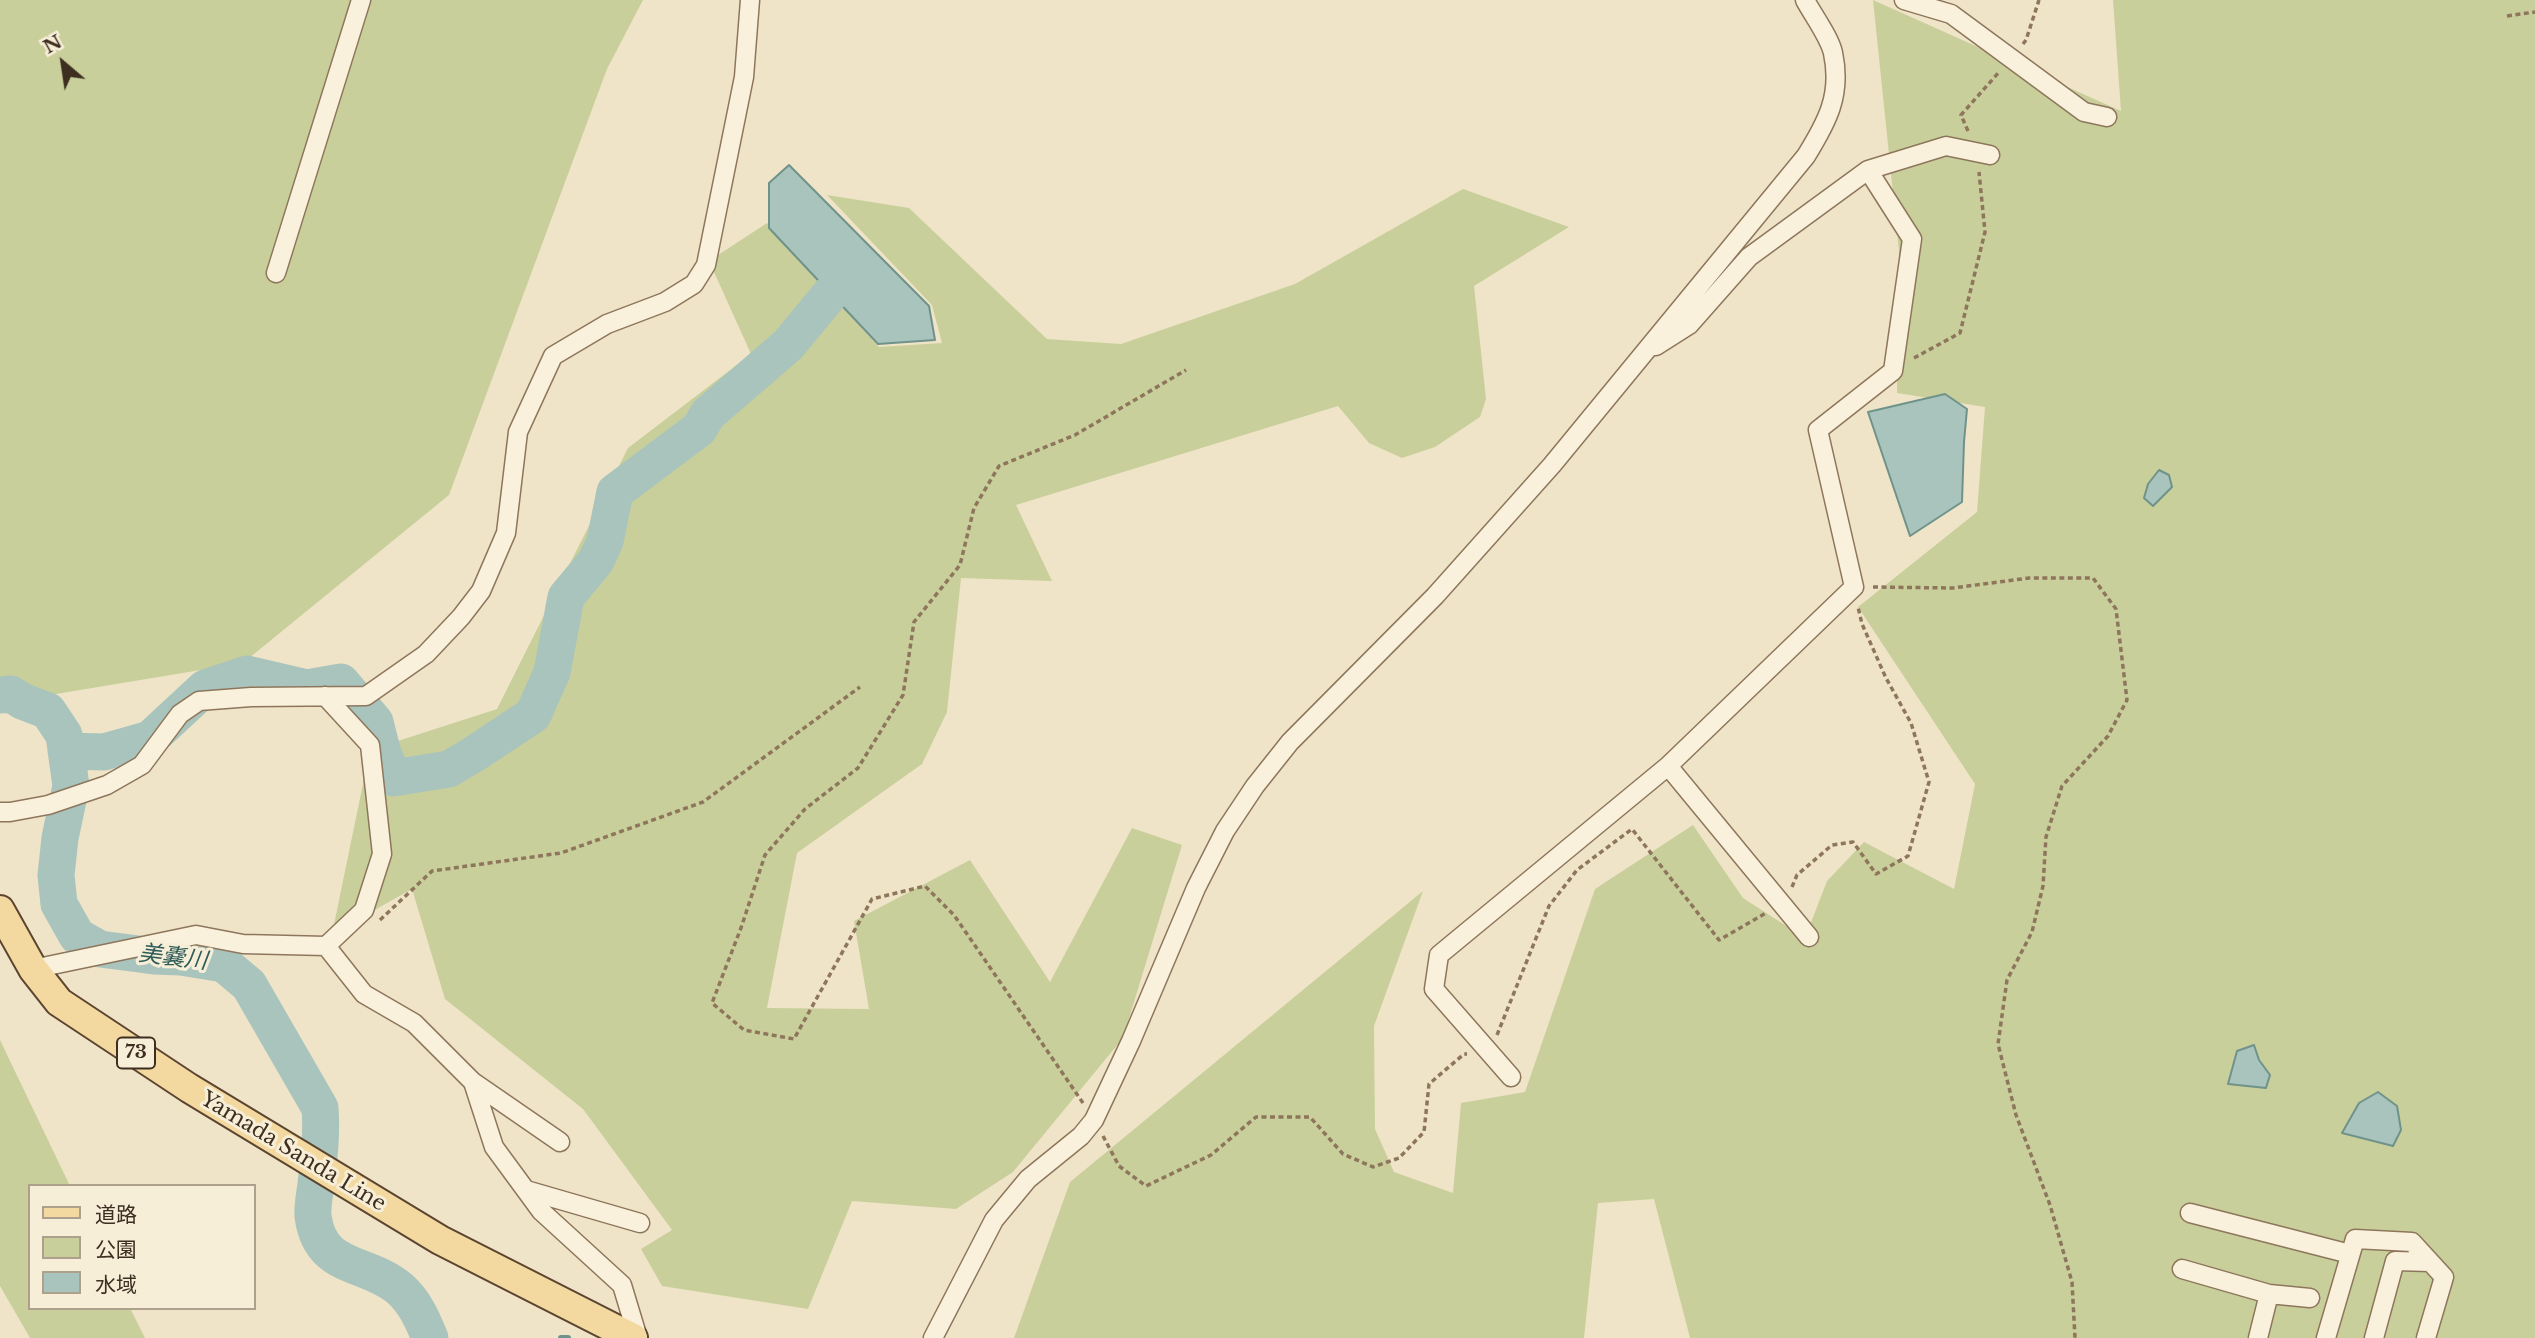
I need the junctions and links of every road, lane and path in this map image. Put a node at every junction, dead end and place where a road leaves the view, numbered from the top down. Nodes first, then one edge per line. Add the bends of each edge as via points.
1 (361, 0) edge
2 (751, 0) edge
3 (1805, 0) edge
4 (1904, 0) edge
5 (2039, 0) edge
6 (2535, 12) edge
7 (2507, 16) dead end
8 (2018, 49) dead end
9 (2002, 68) dead end
10 (2107, 117) dead end
11 (1983, 153) junction
12 (1868, 170) junction
13 (276, 273) dead end
14 (1641, 355) junction
15 (1186, 370) dead end
16 (1893, 371) junction
17 (1854, 587) junction
18 (860, 687) dead end
19 (325, 696) junction
20 (1668, 766) junction
21 (0, 812) edge
22 (1789, 893) dead end
23 (1774, 909) dead end
24 (0, 910) edge
25 (378, 923) dead end
26 (1809, 937) dead end
27 (326, 946) junction
28 (33, 969) junction
29 (1492, 1045) dead end
30 (1475, 1054) dead end
31 (1511, 1077) dead end
32 (473, 1082) junction
33 (1094, 1120) junction
34 (560, 1142) dead end
35 (526, 1190) junction
36 (2190, 1213) dead end
37 (640, 1223) dead end
38 (2350, 1254) junction
39 (2430, 1262) junction
40 (2182, 1269) dead end
41 (2269, 1294) junction
42 (2310, 1298) dead end
43 (636, 1338) edge
44 (933, 1338) edge
45 (2075, 1338) edge
46 (2258, 1338) edge
47 (2326, 1338) edge
48 (2374, 1338) edge
49 (2426, 1338) edge

1 - 13 street
2 - 19 street via 744,77 706,265 694,284 665,302 607,324 553,356 518,432 506,533 481,591 426,654 366,696
3 - 14 street via 1833,51 1836,87 1827,122 1806,156
4 - 10 street via 1951,14 2084,112
5 - 8 path via 2026,40
6 - 7 path
9 - 11 path via 1961,115
11 - 12 street via 1946,146
11 - 16 path via 1985,232 1960,333
12 - 14 street via 1749,257 1689,325
12 - 16 street via 1912,239
14 - 33 street via 1525,495 1434,596 1290,742 1255,786 1196,888
15 - 33 path via 1075,435 999,466 974,508 960,565 914,622 903,695 858,768 805,809 765,855 712,1003 744,1030 794,1039 872,899 925,886 954,915
16 - 17 street via 1818,430
17 - 20 street
17 - 22 path via 1862,624 1911,723 1929,782 1908,856 1875,874 1853,842 1832,845 1797,875
17 - 45 path via 1953,588 2029,578 2093,578 2116,609 2127,701 2108,736 2062,786 2046,837 2043,886 2032,932 2007,980 1998,1044 2016,1115 2050,1205 2072,1282
18 - 25 path via 703,802 561,852 432,871
19 - 21 street via 199,701 180,714 142,765 131,772 48,805
19 - 27 street via 370,745 382,854 364,909
20 - 26 street
20 - 31 street via 1439,955 1434,989
23 - 29 path via 1719,940 1632,830 1577,870 1549,906
24 - 28 main road, Yamada Sanda Line / 73
27 - 28 street via 243,944 196,935
27 - 32 street via 364,994 414,1023
28 - 43 main road, Yamada Sanda Line / 73 via 60,1002 343,1184 440,1240
30 - 33 path via 1464,1054 1429,1084 1424,1132 1399,1158 1373,1167 1343,1154 1310,1117 1256,1118 1211,1155 1146,1186 1119,1166
32 - 34 street
32 - 35 street via 494,1147
33 - 44 street via 1028,1178 994,1220
35 - 37 street
35 - 43 street via 541,1211 622,1285
36 - 38 street
38 - 39 street via 2355,1239 2412,1242
38 - 47 street
39 - 48 street via 2395,1261
39 - 49 street via 2444,1277
40 - 41 street
41 - 42 street
41 - 46 street

